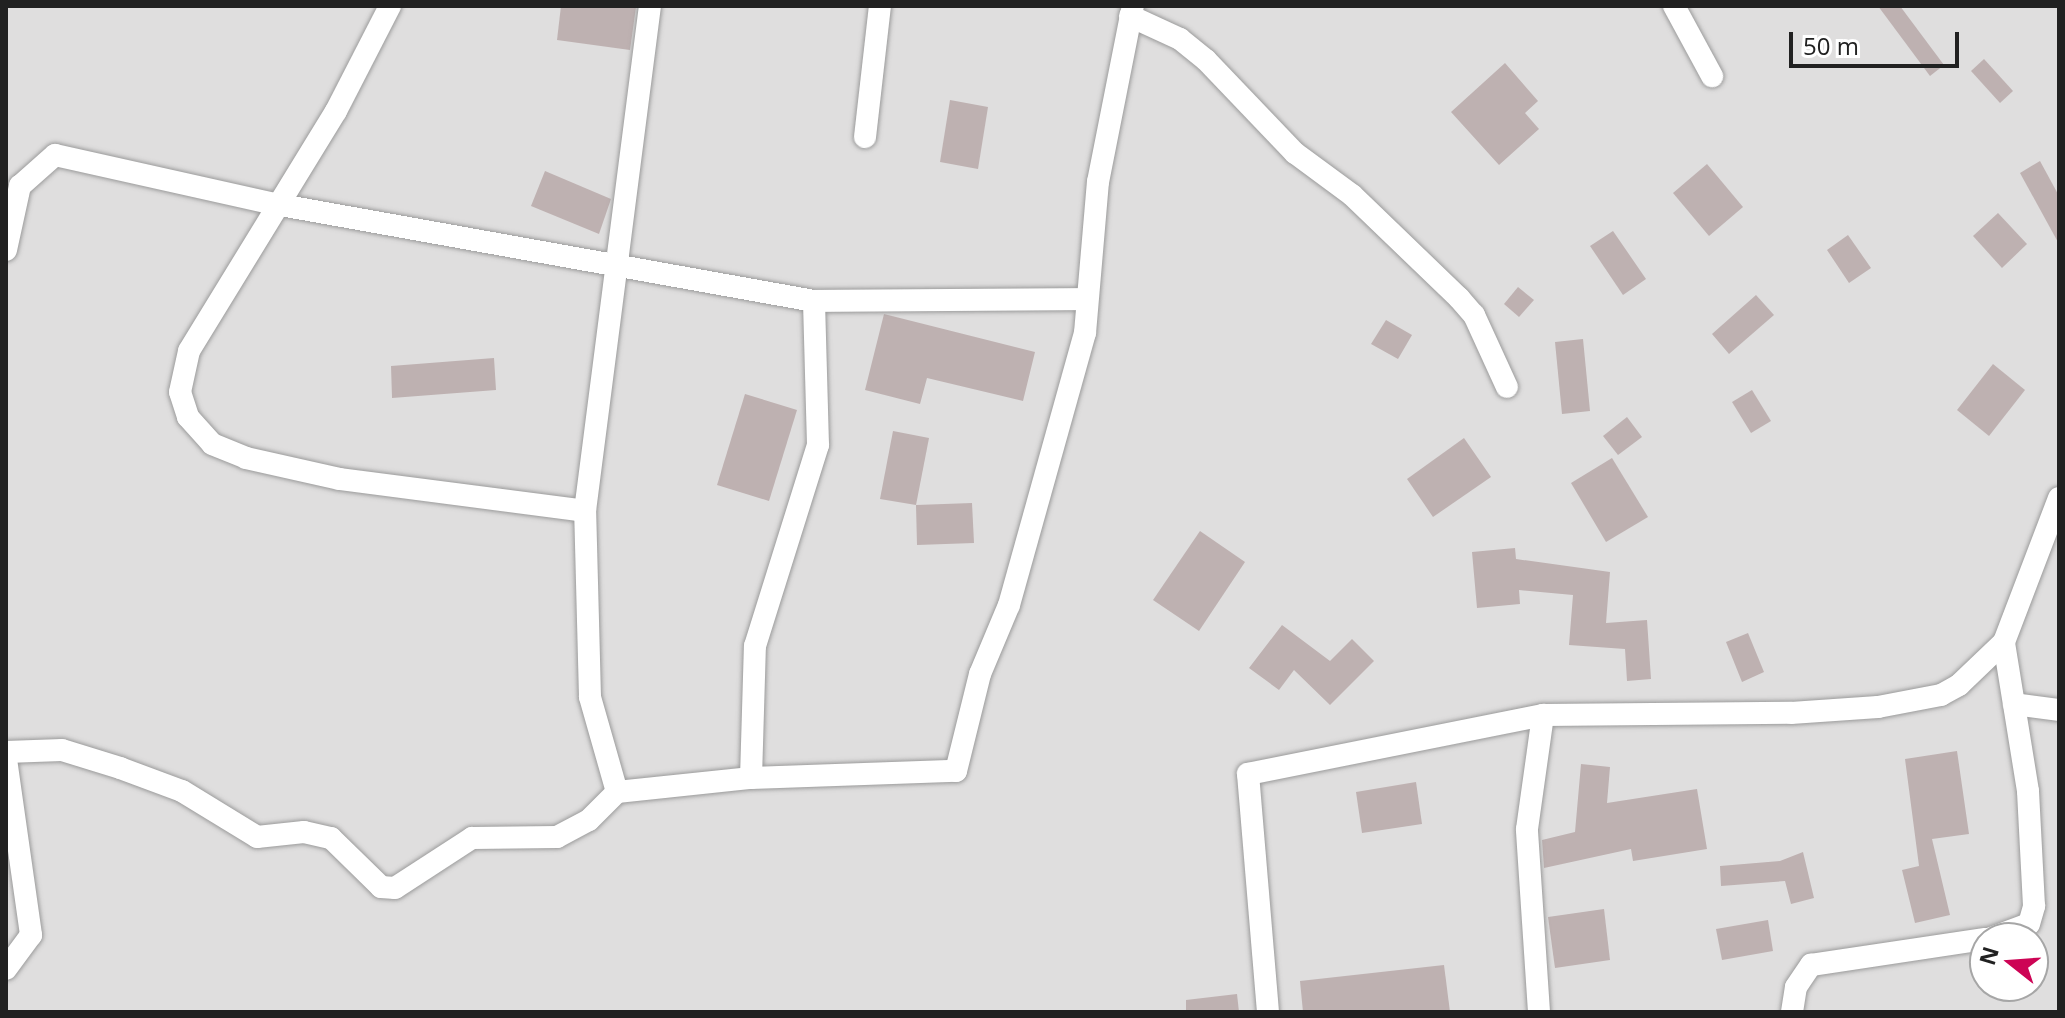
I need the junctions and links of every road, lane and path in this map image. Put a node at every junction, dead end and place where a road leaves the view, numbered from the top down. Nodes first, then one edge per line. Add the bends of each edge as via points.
1 (650, 6) edge
2 (880, 6) edge
3 (1674, 6) edge
4 (388, 7) edge
5 (1132, 11) edge
6 (1712, 76) dead end
7 (865, 137) dead end
8 (275, 204) junction
9 (6, 250) edge
10 (620, 270) junction
11 (1085, 299) junction
12 (814, 301) junction
13 (1507, 387) dead end
14 (2059, 498) edge
15 (585, 511) junction
16 (2004, 642) junction
17 (2014, 704) junction
18 (2059, 710) edge
19 (1543, 715) junction
20 (6, 752) edge
21 (6, 759) edge
22 (751, 778) junction
23 (7, 789) edge
24 (617, 792) junction
25 (2030, 922) edge
26 (1969, 941) edge
27 (6, 969) edge
28 (1268, 1012) edge
29 (1539, 1012) edge
30 (1792, 1012) edge

1 - 10 street
2 - 7 street
3 - 6 street
4 - 8 street via 336,111
5 - 11 street via 1098,182
5 - 13 street via 1206,60 1295,153 1352,195 1459,298 1474,315
8 - 9 street via 55,155 20,186
8 - 10 street
8 - 15 street via 189,351 184,370 180,392 188,417 212,444 246,458 340,479
10 - 12 street
10 - 15 street
11 - 12 street
11 - 22 street via 1085,333 1063,419 1009,605 980,674 956,771
12 - 22 street via 818,445 755,646
14 - 16 street
15 - 24 street via 590,697
16 - 17 street
16 - 19 street via 1941,695 1878,707 1704,716
17 - 18 street
17 - 25 street via 2028,791 2034,906
19 - 28 street via 1248,774
19 - 29 street via 1527,829
20 - 24 street via 62,750 120,768 182,791 257,837 304,832 331,838 381,887 395,888 472,838 557,837 589,820
21 - 23 street
22 - 24 street
23 - 27 street via 31,935
26 - 30 street via 1811,965 1796,987

